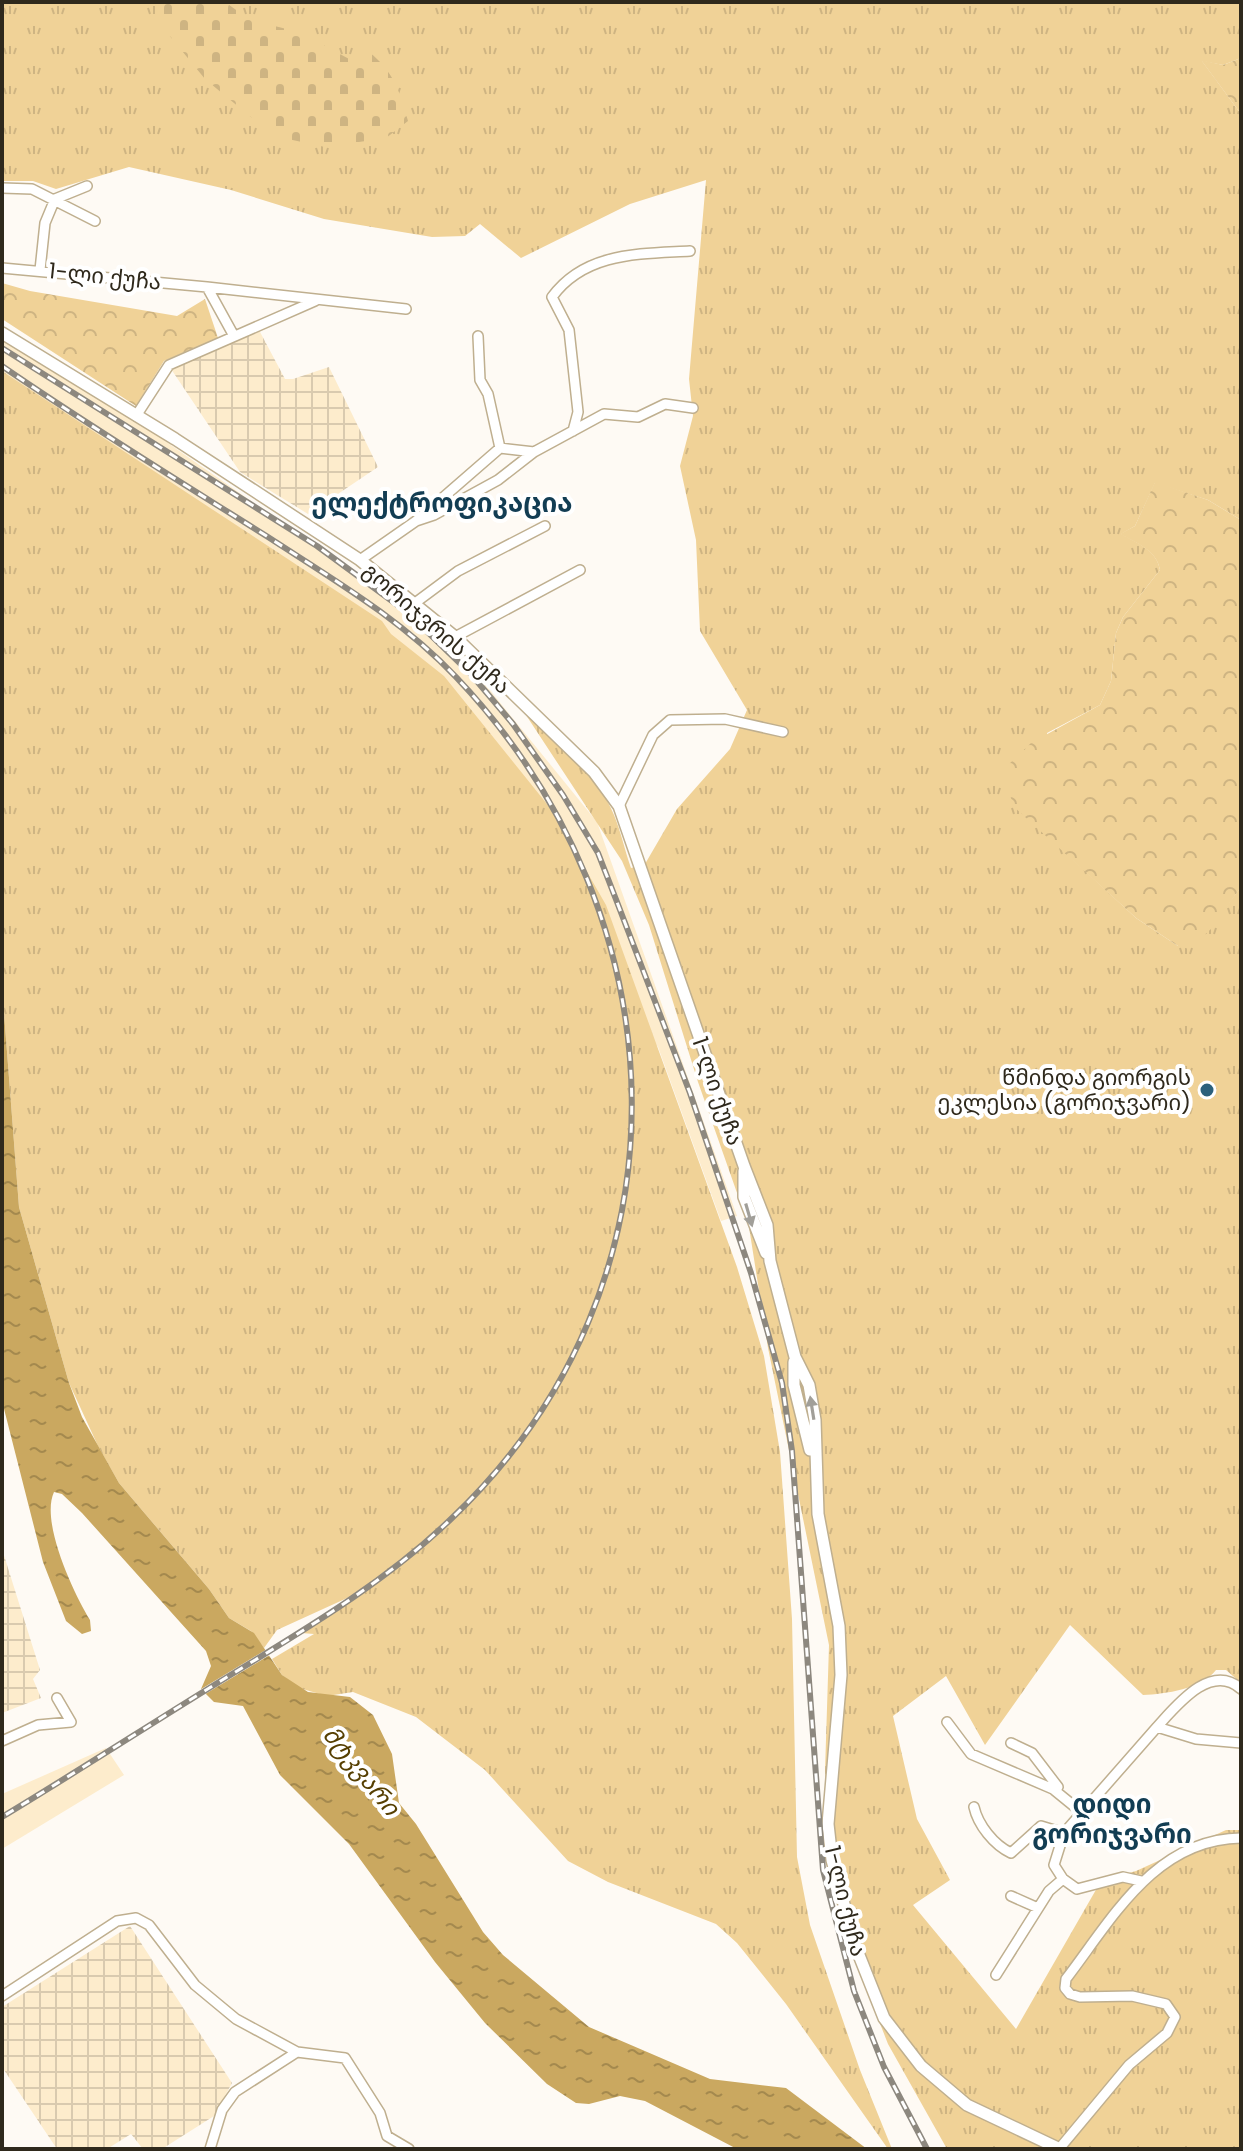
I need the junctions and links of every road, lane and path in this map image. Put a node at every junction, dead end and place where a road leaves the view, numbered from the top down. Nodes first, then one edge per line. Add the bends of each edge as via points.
1 (87, 186) dead end
2 (2, 188) edge
3 (55, 199) junction
4 (95, 221) dead end
5 (690, 251) dead end
6 (2, 268) edge
7 (40, 270) junction
8 (207, 287) junction
9 (315, 301) junction
10 (406, 309) dead end
11 (2, 333) edge
12 (234, 336) junction
13 (478, 336) dead end
14 (693, 408) dead end
15 (136, 416) junction
16 (573, 431) junction
17 (500, 448) junction
18 (534, 452) junction
19 (416, 521) junction
20 (545, 526) dead end
21 (360, 560) junction
22 (580, 570) dead end
23 (415, 603) junction
24 (455, 637) junction
25 (783, 732) dead end
26 (619, 806) junction
27 (692, 1017) joint
28 (1241, 1689) edge
29 (57, 1698) dead end
30 (947, 1722) dead end
31 (1157, 1727) junction
32 (2, 1741) edge
33 (1011, 1743) dead end
34 (1241, 1743) edge
35 (974, 1807) dead end
36 (1077, 1810) junction
37 (1064, 1833) junction
38 (1241, 1838) edge
39 (1063, 1879) junction
40 (1141, 1881) junction
41 (1011, 1896) dead end
42 (1038, 1908) junction
43 (996, 1975) dead end
44 (2, 1996) edge
45 (297, 2052) junction
46 (210, 2149) edge
47 (409, 2149) edge
48 (1060, 2149) edge

1 - 3 street
2 - 3 street via 32,189
3 - 4 street
3 - 7 street via 45,223
5 - 16 street via 591,262 552,297 569,330 578,412
6 - 7 street, 1-ლი ქუჩა
7 - 8 street, 1-ლი ქუჩა
8 - 9 street, 1-ლი ქუჩა
8 - 12 street
9 - 10 street, 1-ლი ქუჩა
9 - 12 street
11 - 15 main road, გორიჯვრის ქუჩა
12 - 15 street via 169,365
13 - 17 street via 480,380
14 - 16 street via 665,404 638,417 604,414
15 - 21 main road, გორიჯვრის ქუჩა
16 - 18 street
17 - 18 street
17 - 19 street
18 - 19 street via 498,480
19 - 21 street
20 - 23 street via 458,571
21 - 23 main road, გორიჯვრის ქუჩა
22 - 24 street
23 - 24 main road, გორიჯვრის ქუჩა
24 - 26 main road, გორიჯვრის ქუჩა via 594,772
25 - 26 street via 725,719 670,720 653,735
26 - 27 main road, გორიჯვრის ქუჩა
27 - 48 main road, 1-ლი ქუჩა via 767,1225 770,1261 795,1357 794,1385 813,1462 839,1626 841,1675 828,1824 832,1860 870,1987 901,2044 942,2087 967,2105
28 - 31 street via 1232,1680 1219,1678 1194,1690
29 - 32 street via 71,1722 38,1725
30 - 36 street via 971,1754 1053,1789
31 - 34 street via 1196,1739
31 - 36 street via 1100,1795
33 - 36 street via 1032,1753
35 - 37 street via 978,1823 1011,1853 1041,1826
36 - 37 street
37 - 39 street via 1054,1865
38 - 40 street via 1194,1847
39 - 40 street via 1077,1889 1123,1877
39 - 42 street
40 - 48 street via 1066,1979 1065,1988 1080,1997 1132,1996 1166,2004 1175,2017 1173,2025 1129,2065
41 - 42 street
42 - 43 street
44 - 45 street via 117,1921 136,1918 149,1925 205,1994 236,2019
45 - 46 street via 235,2092 222,2110
45 - 47 street via 345,2058 380,2113 387,2136

